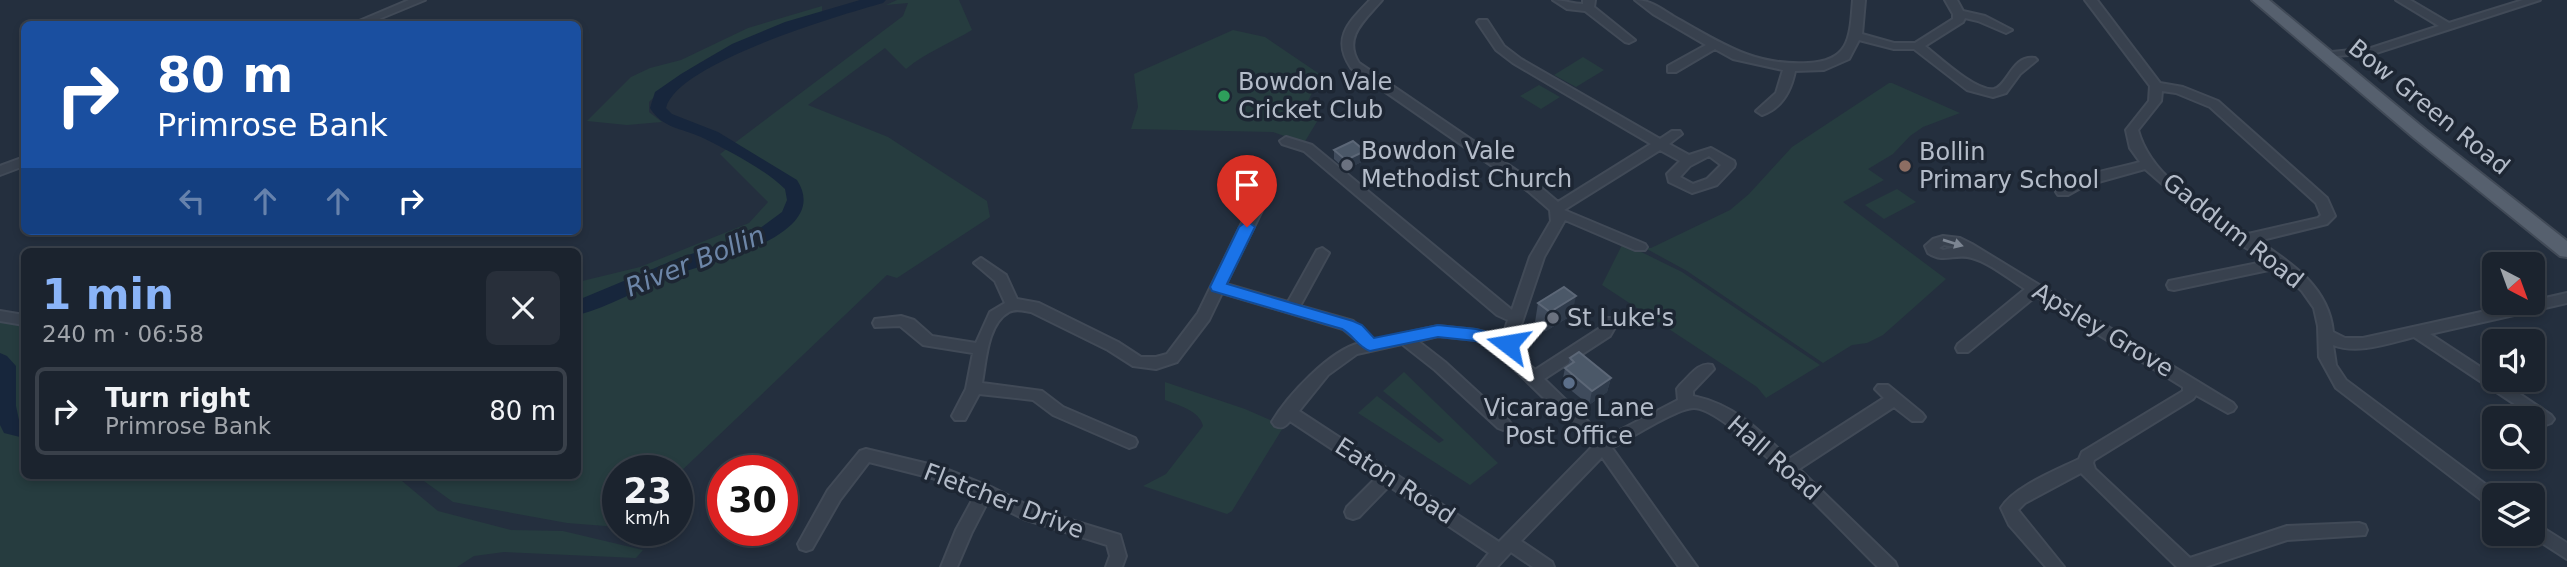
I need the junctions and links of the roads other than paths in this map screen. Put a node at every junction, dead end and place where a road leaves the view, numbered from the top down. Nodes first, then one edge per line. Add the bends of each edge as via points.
1 (419, 0) edge
2 (1376, 0) edge
3 (1559, 0) edge
4 (1641, 0) edge
5 (1858, 0) edge
6 (1951, 0) edge
7 (2091, 0) edge
8 (2260, 0) edge
9 (2402, 0) edge
10 (2527, 1) edge
11 (1588, 4) edge
12 (1959, 14) junction
13 (366, 21) edge
14 (1483, 22) dead end
15 (2448, 27) junction
16 (2006, 30) dead end
17 (1856, 36) junction
18 (1629, 40) dead end
19 (1714, 45) junction
20 (1917, 46) junction
21 (2326, 55) junction
22 (2031, 60) dead end
23 (1789, 68) junction
24 (1672, 69) dead end
25 (2156, 86) junction
26 (1762, 111) dead end
27 (1676, 134) dead end
28 (1286, 141) dead end
29 (1659, 144) junction
30 (1689, 161) dead end
31 (21, 162) edge
32 (2149, 163) junction
33 (0, 171) edge
34 (1265, 190) dead end
35 (2063, 192) dead end
36 (1557, 211) junction
37 (2243, 240) junction
38 (1640, 247) dead end
39 (2567, 251) edge
40 (1322, 253) dead end
41 (1978, 254) dead end
42 (981, 263) dead end
43 (2281, 263) junction
44 (2174, 285) dead end
45 (1218, 287) junction
46 (2035, 289) junction
47 (2567, 298) edge
48 (1012, 303) junction
49 (1292, 307) junction
50 (0, 316) edge
51 (1516, 318) junction
52 (21, 320) edge
53 (1611, 322) dead end
54 (880, 323) dead end
55 (2417, 332) junction
56 (2325, 335) junction
57 (1404, 338) junction
58 (1508, 344) junction
59 (1370, 345) junction
60 (1963, 348) dead end
61 (981, 349) junction
62 (1707, 369) dead end
63 (1534, 378) junction
64 (2190, 384) junction
65 (974, 388) junction
66 (1686, 404) junction
67 (2228, 407) dead end
68 (960, 416) dead end
69 (1917, 417) dead end
70 (2546, 419) dead end
71 (1503, 424) dead end
72 (1129, 442) dead end
73 (1603, 446) junction
74 (2085, 463) junction
75 (1789, 467) junction
76 (1388, 477) junction
77 (2482, 491) edge
78 (985, 492) junction
79 (1353, 512) dead end
80 (2359, 530) dead end
81 (2545, 537) edge
82 (806, 544) dead end
83 (1505, 547) junction
84 (2567, 552) edge
85 (949, 567) edge
86 (1114, 567) edge
87 (1486, 567) edge
88 (1546, 567) edge
89 (1689, 567) edge
90 (1889, 567) edge
91 (2056, 567) edge
92 (2188, 567) edge

1 - 13 street
2 - 36 street via 1349,32 1346,50 1350,59 1550,201
3 - 11 street via 1571,7
4 - 19 street
5 - 17 street
6 - 12 street
7 - 25 street
8 - 21 main road, Bow Green Road
9 - 15 street
10 - 15 street
11 - 18 street
12 - 16 street
12 - 20 street via 1955,25
14 - 29 street via 1500,48 1517,61
15 - 21 street via 2372,51
17 - 20 street via 1894,46
17 - 23 street via 1851,50 1836,62
19 - 23 street via 1754,62
19 - 24 street
20 - 22 street via 1971,87 1993,93 2002,90
21 - 39 main road, Bow Green Road
23 - 26 street via 1780,98
25 - 32 street, Gaddum Road via 2155,101 2132,130 2133,142
25 - 37 street via 2214,104 2327,209 2328,216 2322,221
27 - 29 street
28 - 51 street via 1308,148
29 - 30 street
29 - 36 street
31 - 33 street
32 - 35 street
32 - 37 street, Gaddum Road via 2183,196
34 - 45 street
36 - 38 street
36 - 51 street
37 - 43 street, Gaddum Road
40 - 49 street
41 - 46 street, Apsley Grove
42 - 48 street via 1001,278
43 - 44 street
43 - 56 street, Gaddum Road via 2317,302
45 - 48 street via 1186,342 1172,358 1156,363 1138,362 1034,306
45 - 49 street
46 - 60 street
46 - 64 street, Apsley Grove
47 - 55 street
48 - 61 street via 990,323
49 - 59 street via 1348,325
50 - 52 street
51 - 58 street
53 - 63 street via 1605,332
54 - 61 street via 901,321 928,341
55 - 56 street via 2363,343 2343,343
55 - 70 street
56 - 77 street, Gaddum Road via 2326,362 2341,384
57 - 58 street via 1438,331
57 - 59 street
57 - 71 street
58 - 63 street via 1513,359
59 - 76 street, Eaton Road via 1330,365 1284,417
61 - 65 street
62 - 66 street via 1685,389
63 - 73 street
64 - 67 street, Apsley Grove
64 - 74 street via 2188,395 2088,456
65 - 68 street
65 - 72 street via 1037,395 1058,411
66 - 73 street
66 - 75 street, Hall Road via 1701,403 1720,410
69 - 75 street via 1889,394
73 - 83 street
73 - 89 street
74 - 91 street via 2019,498 2009,508
74 - 92 street via 2089,473
75 - 90 street, Hall Road
76 - 79 street
76 - 83 street, Eaton Road
78 - 82 street, Fletcher Drive via 935,472 866,454 834,495
78 - 85 street
78 - 86 street, Fletcher Drive via 1030,514 1114,540 1118,556
80 - 92 street via 2287,533
81 - 84 street
83 - 87 street
83 - 88 street, Eaton Road

